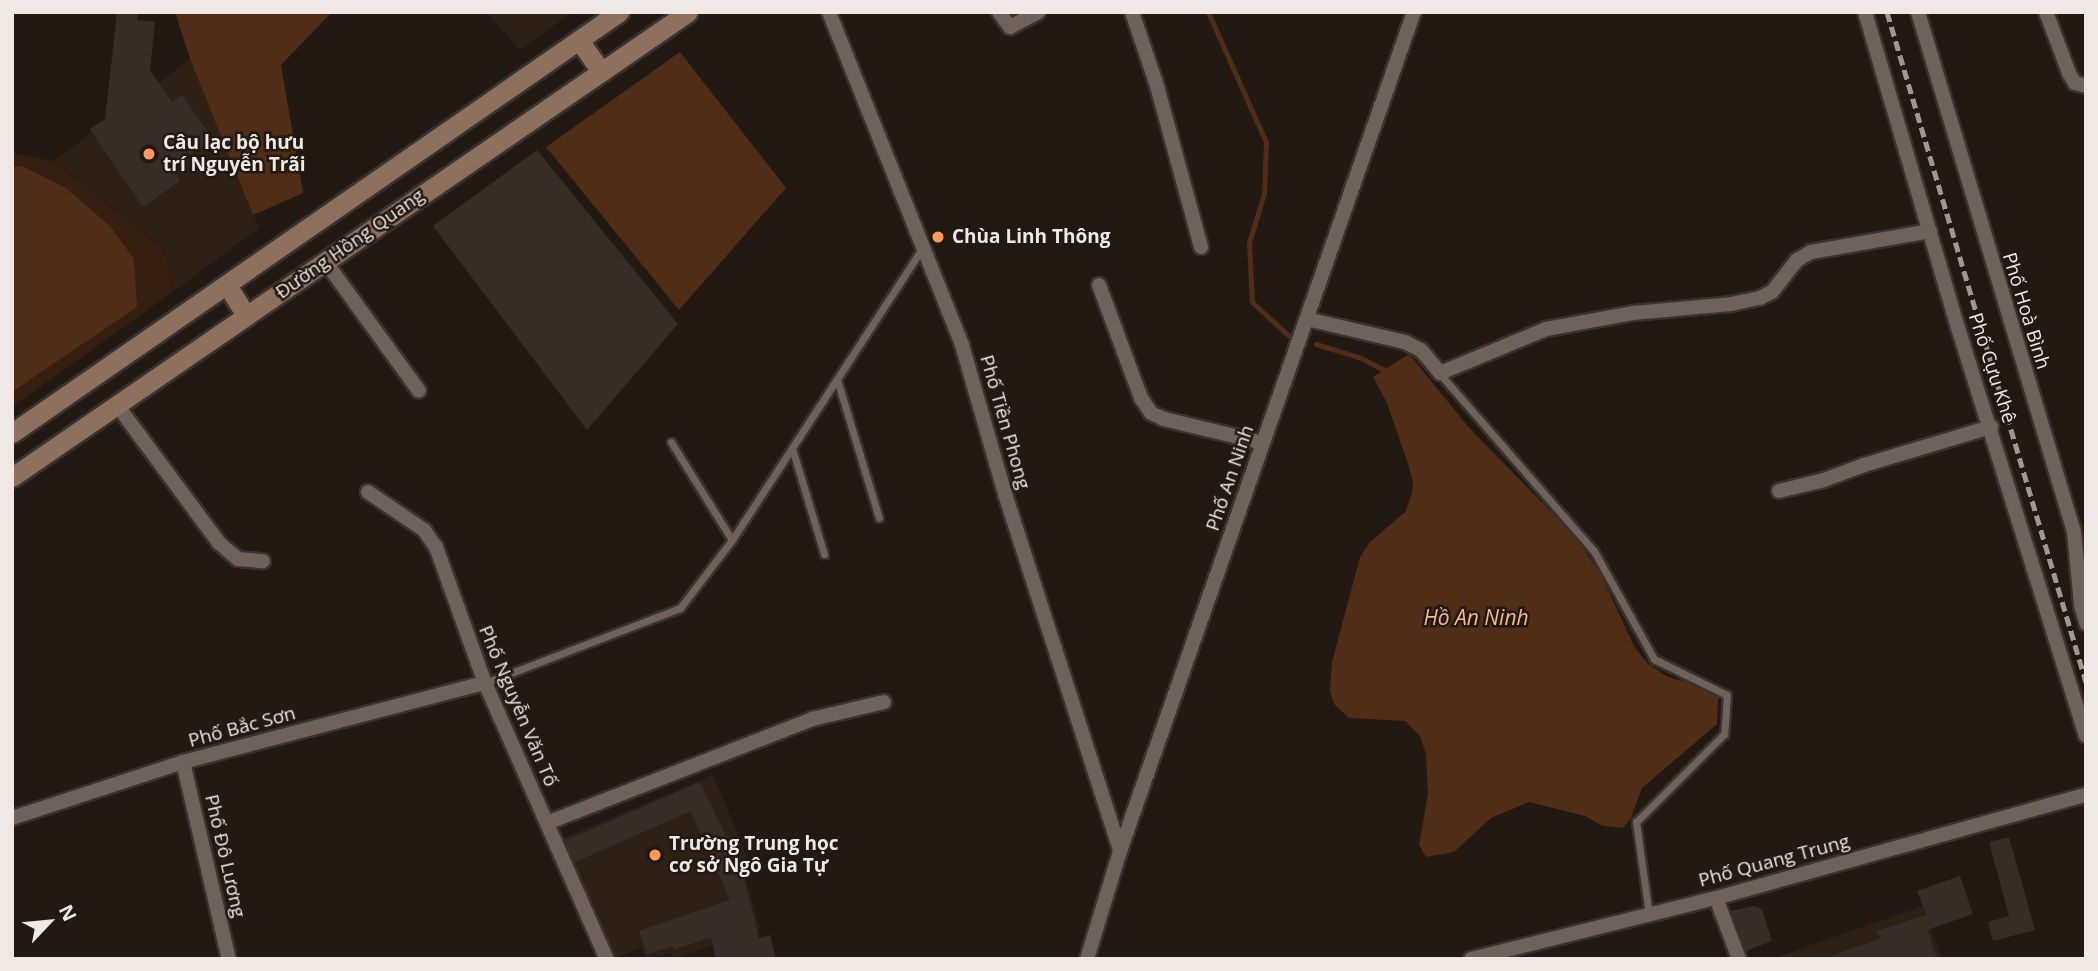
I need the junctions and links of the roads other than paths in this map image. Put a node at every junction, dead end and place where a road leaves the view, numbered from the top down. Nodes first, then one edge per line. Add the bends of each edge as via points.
1 (619, 12) edge
2 (688, 12) edge
3 (829, 12) edge
4 (999, 12) edge
5 (1038, 12) edge
6 (1132, 12) edge
7 (1414, 12) edge
8 (1865, 12) edge
9 (1918, 12) edge
10 (2046, 12) edge
11 (579, 40) junction
12 (601, 72) junction
13 (2086, 86) edge
14 (1930, 231) junction
15 (1201, 247) dead end
16 (922, 248) junction
17 (325, 261) junction
18 (227, 285) junction
19 (1099, 285) dead end
20 (246, 316) junction
21 (1307, 319) junction
22 (1440, 373) junction
23 (837, 379) junction
24 (419, 391) dead end
25 (117, 405) junction
26 (1991, 427) junction
27 (12, 433) edge
28 (671, 442) dead end
29 (1263, 443) junction
30 (792, 448) junction
31 (12, 477) edge
32 (1779, 491) dead end
33 (368, 492) dead end
34 (879, 518) dead end
35 (732, 540) junction
36 (824, 554) dead end
37 (263, 562) dead end
38 (2083, 604) edge
39 (2086, 623) edge
40 (485, 684) junction
41 (884, 702) dead end
42 (2086, 736) edge
43 (183, 762) junction
44 (2086, 795) edge
45 (12, 818) edge
46 (547, 823) junction
47 (1120, 851) junction
48 (1716, 898) junction
49 (1648, 914) junction
50 (229, 959) edge
51 (607, 959) edge
52 (1087, 959) edge
53 (1471, 959) edge
54 (1739, 959) edge

1 - 11 street, Đường Hồng Quang
2 - 12 street, Đường Hồng Quang
3 - 16 street, Phố Tiền Phong
4 - 5 street via 1010,27
6 - 15 street
7 - 21 street, Phố An Ninh
8 - 14 street, Phố Cựu Khê
9 - 38 street, Phố Hoà Bình via 2074,532
10 - 13 street via 2068,73 2075,83
11 - 12 street
11 - 18 street, Đường Hồng Quang
12 - 17 street, Đường Hồng Quang
14 - 22 street via 1811,253 1797,260 1772,292 1760,298 1633,313 1546,330
14 - 26 street, Phố Cựu Khê
16 - 23 lane
16 - 47 street, Phố Tiền Phong via 962,345
17 - 20 street, Đường Hồng Quang
17 - 24 street
18 - 20 street
18 - 27 street, Đường Hồng Quang
19 - 29 street via 1141,398 1151,413
20 - 25 street, Đường Hồng Quang
21 - 22 street via 1405,342 1421,350
21 - 29 street, Phố An Ninh
22 - 49 lane via 1594,551 1654,659 1727,695 1724,734 1636,822
23 - 30 lane
23 - 34 lane
25 - 31 street, Đường Hồng Quang
25 - 37 street via 219,543 238,559
26 - 32 street
26 - 42 street, Phố Cựu Khê
28 - 35 lane
29 - 47 street, Phố An Ninh
30 - 35 lane
30 - 36 lane
33 - 40 street, Phố Nguyễn Văn Tố via 430,537
35 - 40 lane via 680,608
38 - 39 street, Phố Hoà Bình
40 - 43 street, Phố Bắc Sơn
40 - 46 street, Phố Nguyễn Văn Tố
41 - 46 street via 790,727
43 - 45 street, Phố Bắc Sơn
43 - 50 street, Phố Đô Lương
44 - 48 street, Phố Quang Trung
46 - 51 street, Phố Nguyễn Văn Tố
47 - 52 street, Phố An Ninh
48 - 49 street, Phố Quang Trung
48 - 54 street
49 - 53 street, Phố Quang Trung

